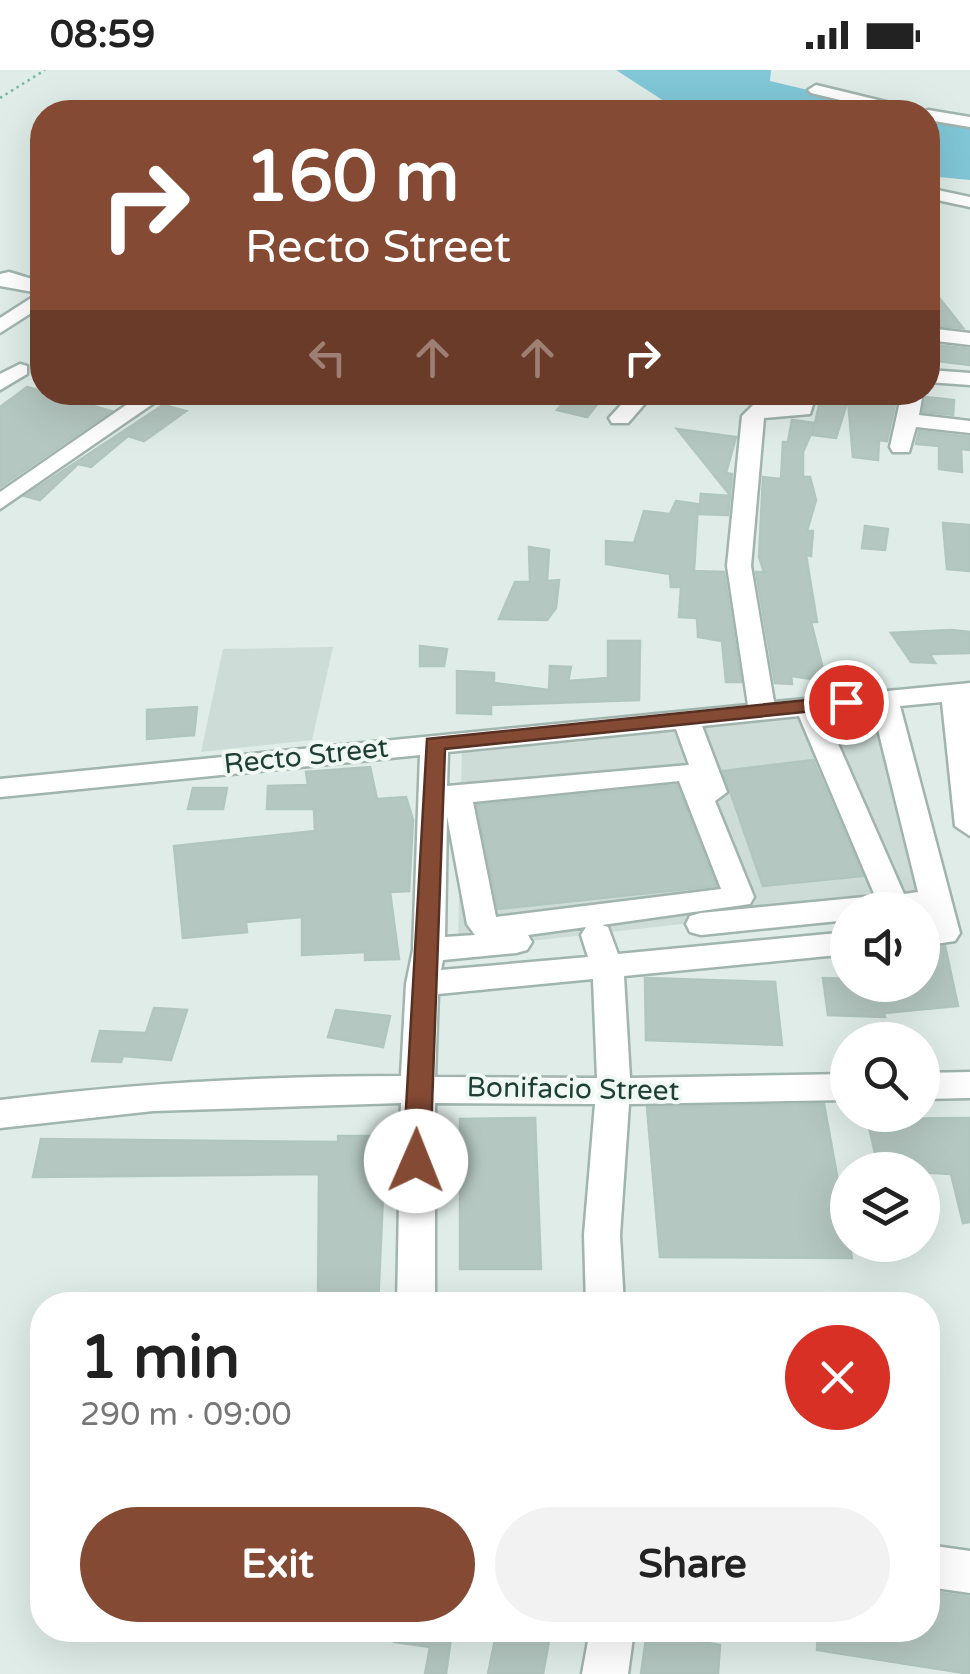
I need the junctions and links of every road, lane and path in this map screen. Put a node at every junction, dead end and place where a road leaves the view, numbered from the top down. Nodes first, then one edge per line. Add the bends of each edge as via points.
1 (45, 70) edge
2 (816, 90) dead end
3 (0, 98) edge
4 (859, 100) edge
5 (940, 117) edge
6 (970, 122) edge
7 (940, 195) edge
8 (970, 202) edge
9 (0, 280) edge
10 (30, 284) edge
11 (30, 307) edge
12 (0, 328) edge
13 (940, 336) edge
14 (970, 340) edge
15 (20, 370) dead end
16 (940, 377) edge
17 (970, 380) edge
18 (0, 384) edge
19 (141, 405) edge
20 (632, 405) edge
21 (803, 405) edge
22 (911, 405) edge
23 (620, 418) dead end
24 (909, 420) junction
25 (970, 427) edge
26 (901, 448) dead end
27 (0, 502) edge
28 (962, 692) edge
29 (884, 698) junction
30 (808, 706) junction
31 (762, 711) junction
32 (686, 720) junction
33 (434, 744) junction
34 (0, 788) edge
35 (446, 795) junction
36 (970, 826) edge
37 (888, 892) edge
38 (935, 892) edge
39 (830, 912) edge
40 (759, 918) junction
41 (830, 944) edge
42 (429, 950) junction
43 (604, 950) junction
44 (764, 951) junction
45 (422, 984) junction
46 (970, 1085) edge
47 (418, 1086) junction
48 (940, 1086) edge
49 (830, 1087) edge
50 (612, 1091) junction
51 (0, 1114) edge
52 (416, 1292) edge
53 (605, 1292) edge
54 (940, 1568) edge
55 (970, 1572) edge
56 (610, 1642) edge
57 (605, 1674) edge

1 - 3 path
2 - 4 street
5 - 6 street
7 - 8 street
9 - 10 street
11 - 12 street
13 - 14 street
15 - 18 street
16 - 17 street
19 - 27 street
20 - 23 street
21 - 31 street via 753,416 739,566
22 - 24 street
24 - 25 street
24 - 26 street
28 - 29 street, Recto Street
28 - 36 street
29 - 30 street, Recto Street
29 - 38 street
30 - 31 street, Recto Street
30 - 37 street
31 - 32 street, Recto Street
32 - 33 street, Recto Street
32 - 40 street
33 - 34 street, Recto Street
33 - 35 street
35 - 35 street via 684,772 739,898 489,930
35 - 42 street
39 - 40 street
40 - 43 street
40 - 44 street
41 - 44 street
42 - 43 street
42 - 45 street
43 - 44 street
43 - 45 street
43 - 50 street
45 - 47 street
46 - 48 street
47 - 50 street, Bonifacio Street
47 - 51 street, Bonifacio Street via 107,1097
47 - 52 street
49 - 50 street, Bonifacio Street
50 - 53 street
54 - 55 street
56 - 57 street

